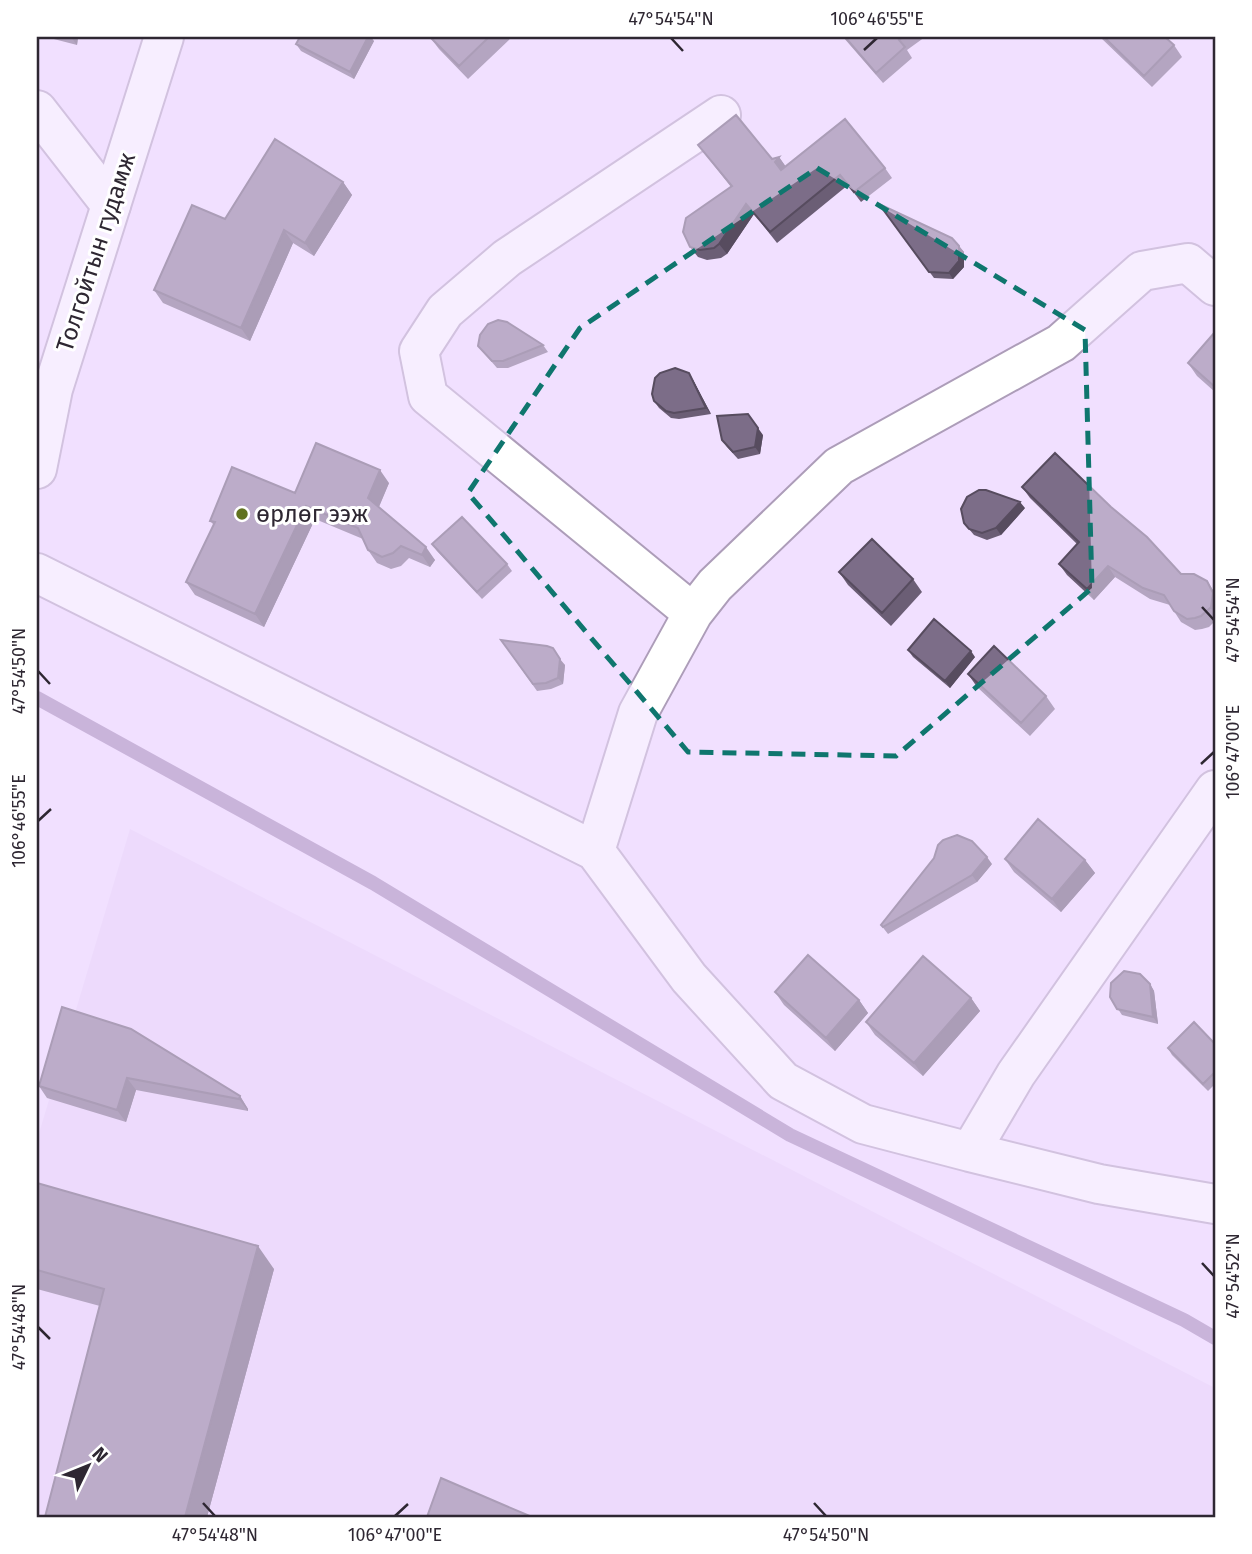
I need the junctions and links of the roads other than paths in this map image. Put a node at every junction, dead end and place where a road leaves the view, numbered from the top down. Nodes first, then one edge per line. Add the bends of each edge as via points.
1 (164, 37) edge
2 (37, 110) edge
3 (721, 115) dead end
4 (111, 205) junction
5 (1215, 286) edge
6 (45, 385) edge
7 (37, 469) edge
8 (37, 573) edge
9 (693, 613) junction
10 (1215, 790) edge
11 (595, 850) junction
12 (970, 1152) junction
13 (1215, 1204) edge

1 - 4 street, Толгойтын гудамж
2 - 4 street
3 - 9 street via 507,258 445,311 419,351 428,396
4 - 6 street, Толгойтын гудамж
5 - 9 street via 1188,263 1142,271 1060,343 839,466
6 - 7 street, Толгойтын гудамж
8 - 11 street
9 - 11 street via 638,713
10 - 12 street via 1016,1074
11 - 12 street via 689,978 783,1080 863,1124
12 - 13 street via 1099,1184

